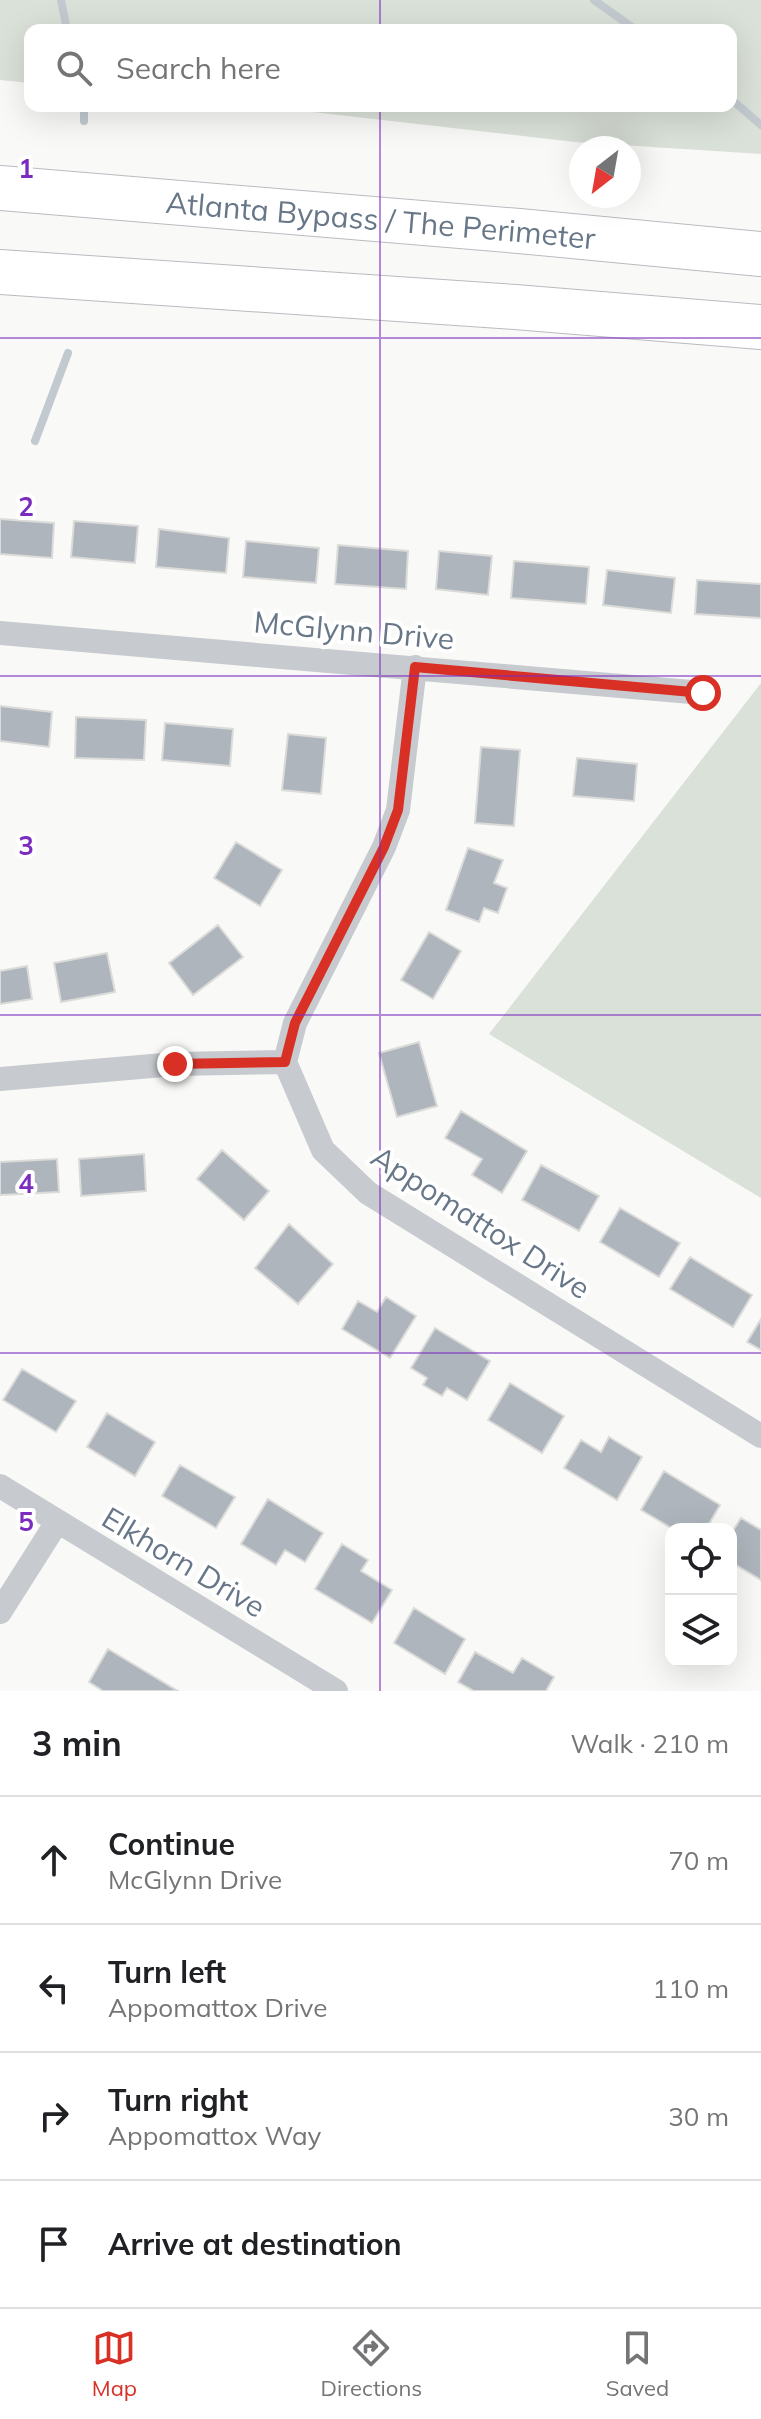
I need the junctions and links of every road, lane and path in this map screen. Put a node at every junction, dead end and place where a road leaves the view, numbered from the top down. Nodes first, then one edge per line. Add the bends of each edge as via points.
1 (0, 188) edge
2 (761, 254) edge
3 (0, 272) edge
4 (761, 327) edge
5 (0, 633) edge
6 (415, 667) junction
7 (703, 693) dead end
8 (285, 1062) junction
9 (0, 1079) edge
10 (761, 1436) edge
11 (0, 1486) edge
12 (57, 1522) junction
13 (0, 1612) edge
14 (336, 1691) edge

1 - 2 highway, Atlanta Bypass / The Perimeter
3 - 4 highway
5 - 6 street, McGlynn Drive
6 - 7 street, McGlynn Drive
6 - 8 street via 398,810 295,1023
8 - 9 street via 175,1064
8 - 10 street, Appomattox Drive via 323,1150 368,1193
11 - 12 street, Elkhorn Drive
12 - 13 street
12 - 14 street, Elkhorn Drive

